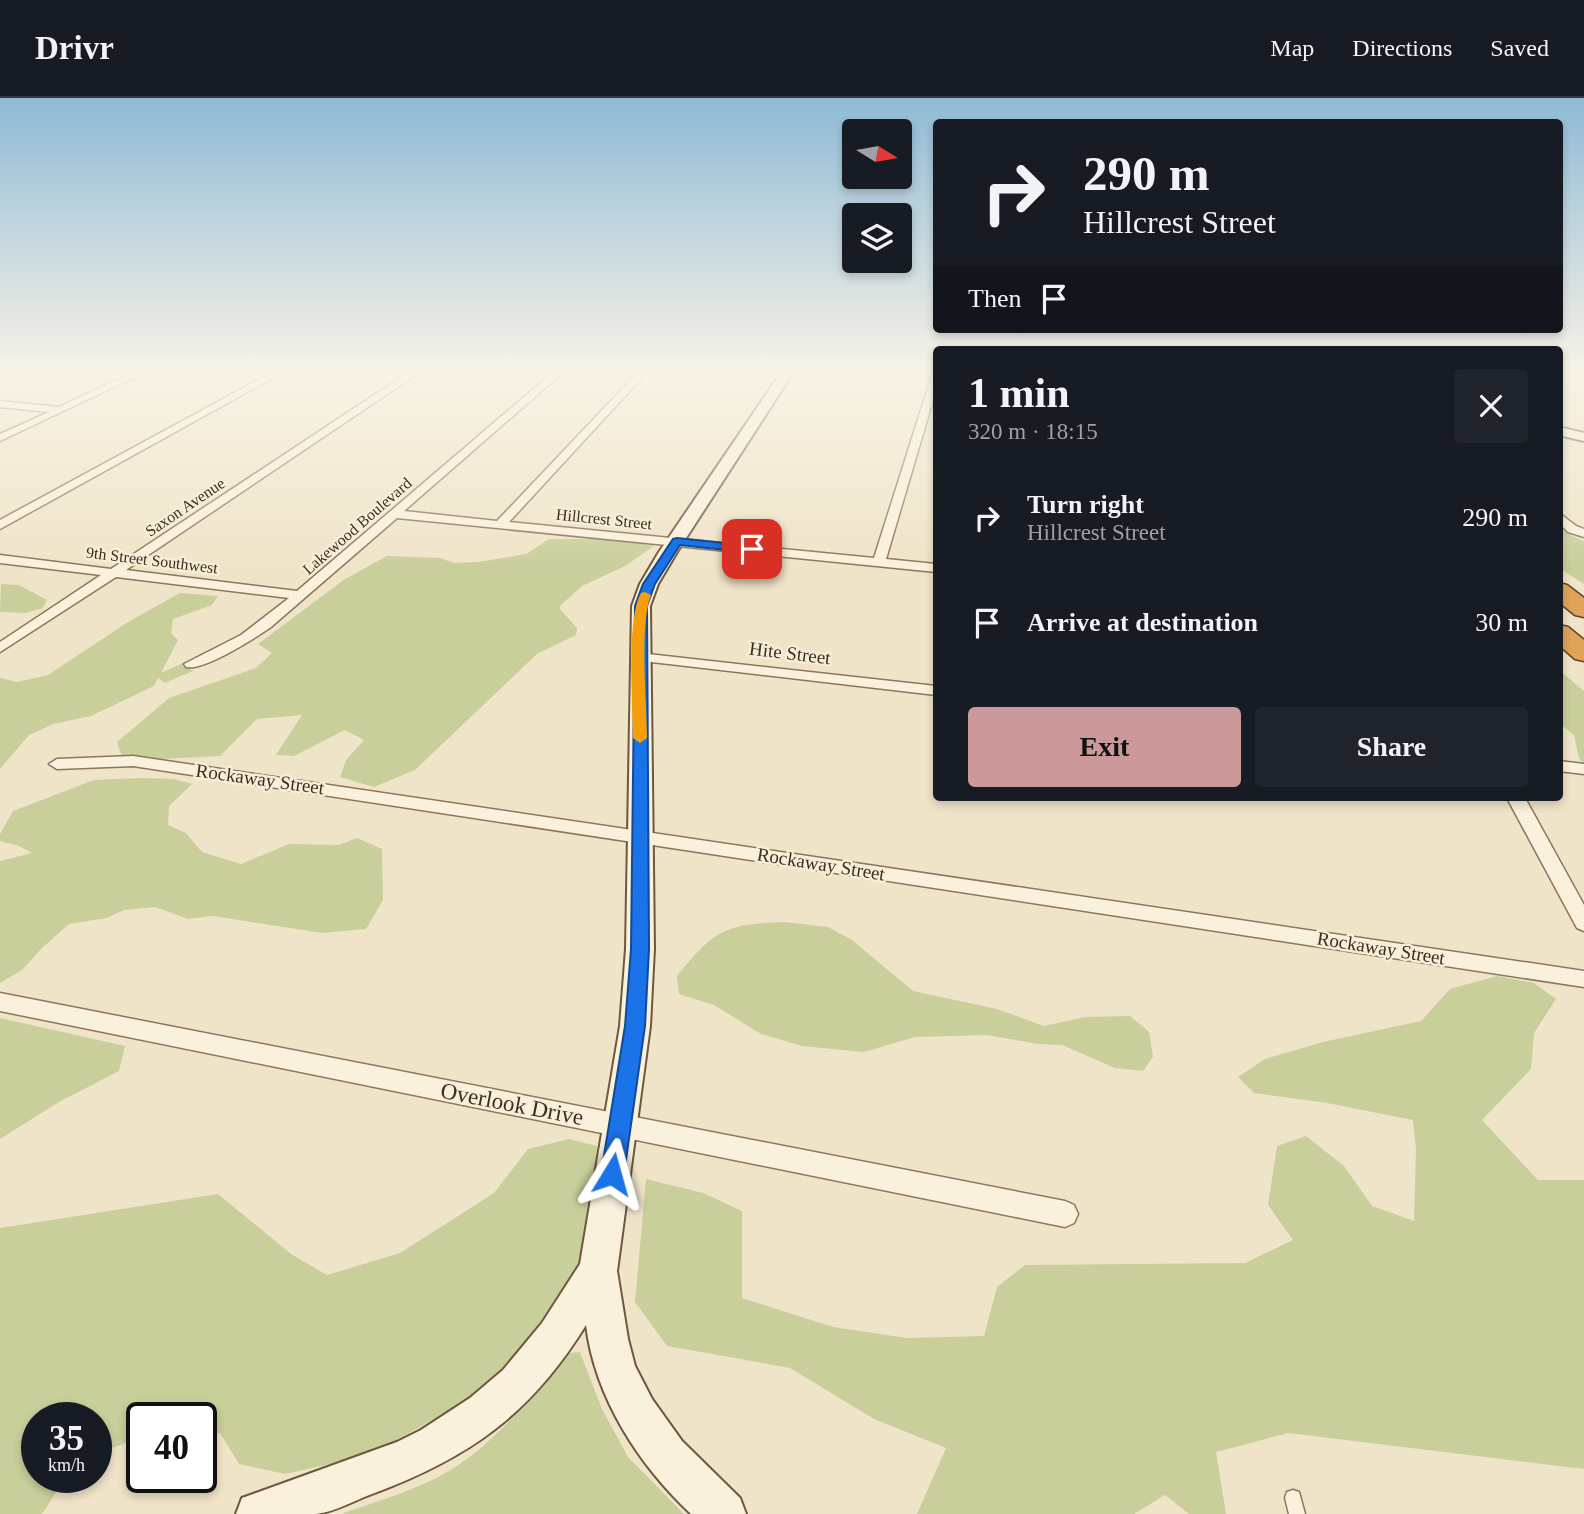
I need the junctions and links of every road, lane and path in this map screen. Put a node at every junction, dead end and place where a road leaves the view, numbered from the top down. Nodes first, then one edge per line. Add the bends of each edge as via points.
1 (166, 434) edge
2 (322, 434) edge
3 (487, 434) edge
4 (585, 434) edge
5 (747, 434) edge
6 (918, 434) edge
7 (395, 513) junction
8 (1563, 519) edge
9 (500, 524) junction
10 (0, 525) edge
11 (1578, 531) edge
12 (677, 542) junction
13 (0, 559) edge
14 (879, 562) junction
15 (933, 568) edge
16 (113, 573) junction
17 (1563, 593) edge
18 (300, 595) junction
19 (1584, 610) edge
20 (1563, 637) edge
21 (0, 648) edge
22 (1584, 654) edge
23 (639, 657) junction
24 (191, 664) dead end
25 (933, 691) edge
26 (57, 764) dead end
27 (1563, 766) edge
28 (1584, 769) edge
29 (1518, 801) edge
30 (641, 836) junction
31 (1584, 923) edge
32 (1584, 979) edge
33 (0, 1002) edge
34 (620, 1125) junction
35 (1065, 1214) dead end
36 (598, 1271) junction
37 (258, 1514) edge
38 (724, 1514) edge

1 - 10 street
2 - 16 street, Saxon Avenue
3 - 7 street, Lakewood Boulevard
4 - 9 street
5 - 12 street
6 - 14 street
7 - 9 street, Hillcrest Street
7 - 18 street, Lakewood Boulevard
8 - 11 street
9 - 12 street, Hillcrest Street
12 - 14 street, Hillcrest Street
12 - 23 street via 649,584 641,606
13 - 16 street, 9th Street Southwest
14 - 15 street, Hillcrest Street
16 - 18 street, 9th Street Southwest
16 - 21 street, Saxon Avenue
17 - 19 highway
18 - 24 street, Lakewood Boulevard via 246,638
20 - 22 highway
23 - 25 street, Hite Street
23 - 30 street
26 - 30 street, Rockaway Street via 133,761
27 - 28 street
29 - 31 street
30 - 32 street, Rockaway Street
30 - 34 street via 635,1026
33 - 34 street, Overlook Drive
34 - 35 street, Overlook Drive
34 - 36 street
36 - 37 street via 556,1337 517,1384 485,1413 405,1460
36 - 38 street via 616,1371 636,1414 665,1458

